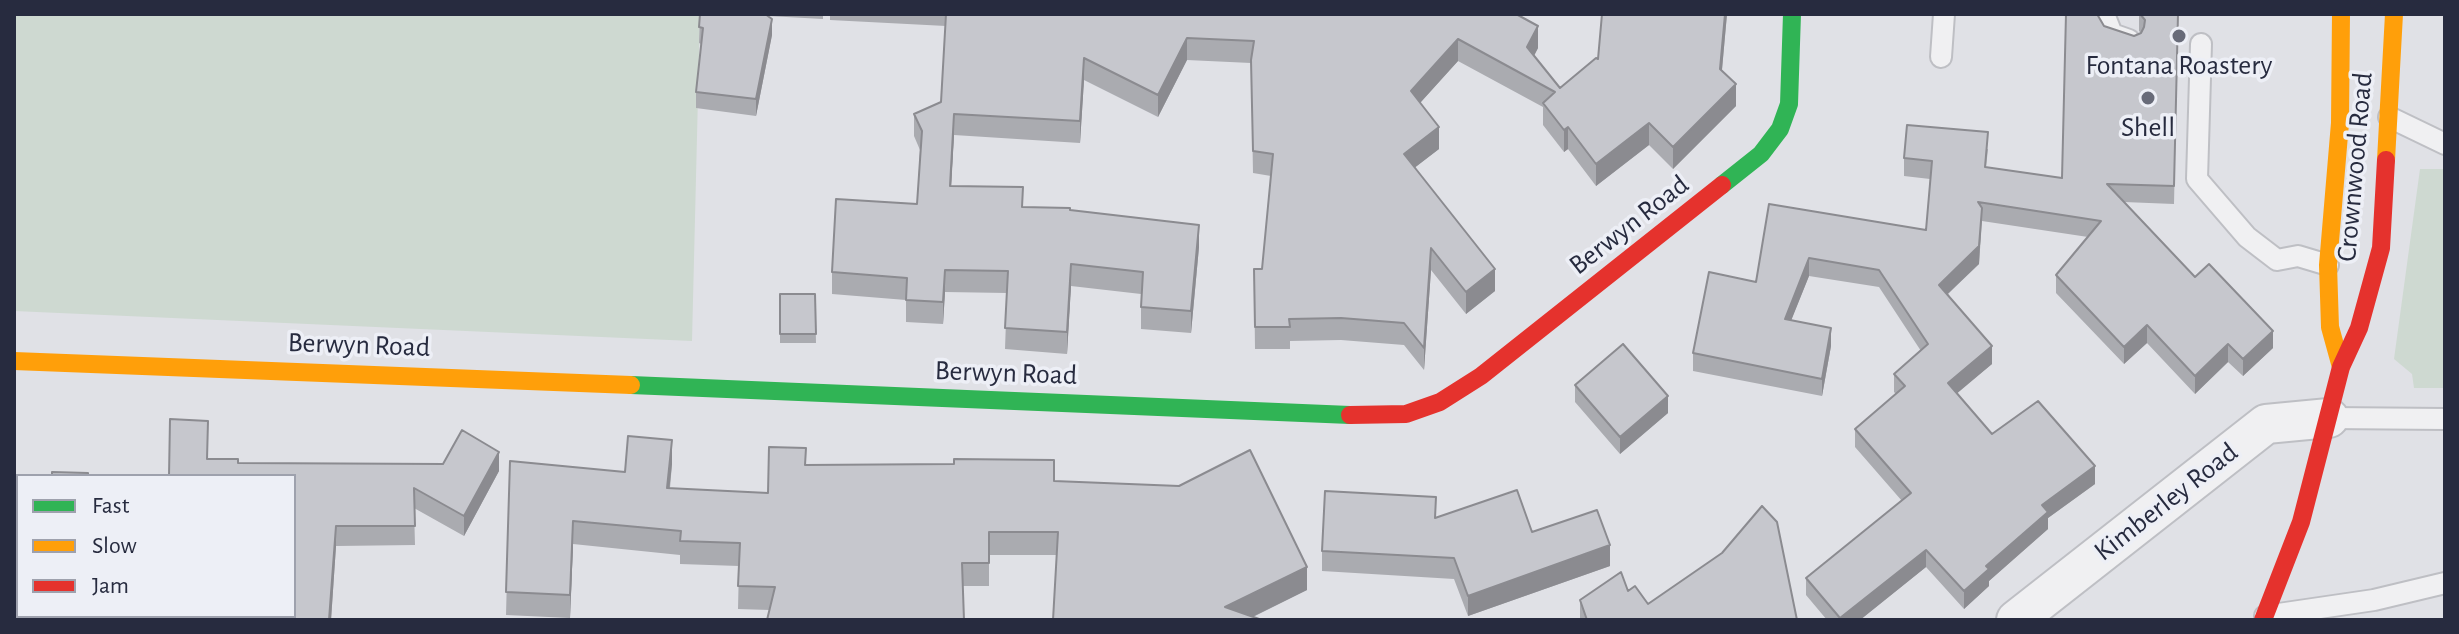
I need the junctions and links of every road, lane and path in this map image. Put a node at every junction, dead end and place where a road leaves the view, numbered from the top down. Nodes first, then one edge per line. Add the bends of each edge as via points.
1 (1792, 14) edge
2 (1944, 14) edge
3 (2104, 14) edge
4 (2341, 14) edge
5 (2394, 14) edge
6 (2132, 41) edge
7 (2201, 44) dead end
8 (1941, 57) dead end
9 (2389, 117) junction
10 (2445, 144) edge
11 (2328, 265) junction
12 (14, 361) edge
13 (2341, 367) junction
14 (2329, 418) junction
15 (2445, 419) edge
16 (2445, 583) edge
17 (2264, 618) edge
18 (2016, 620) edge

1 - 12 street, Berwyn Road via 1789,104 1780,129 1761,154 1481,376 1440,402 1406,414
2 - 8 lane
3 - 6 lane via 2112,34
4 - 11 street, Crownwood Road via 2340,123
5 - 9 street, Crownwood Road
7 - 11 lane via 2197,179 2247,237 2277,260 2298,256
9 - 10 lane
9 - 13 street, Crownwood Road via 2381,248 2359,328
11 - 13 street, Crownwood Road via 2330,327
13 - 14 street, Crownwood Road
14 - 15 lane
14 - 17 street, Crownwood Road via 2301,522
14 - 18 street, Kimberley Road via 2266,424
16 - 17 lane

